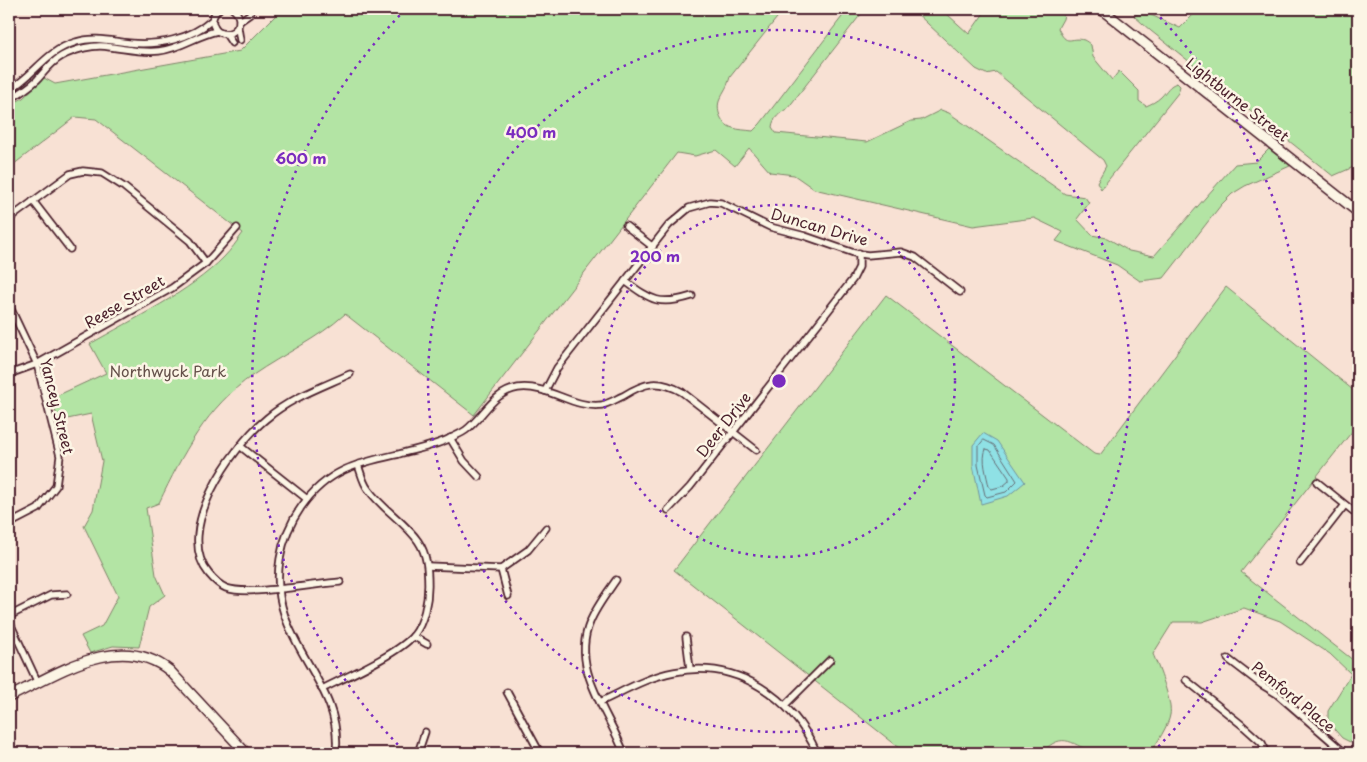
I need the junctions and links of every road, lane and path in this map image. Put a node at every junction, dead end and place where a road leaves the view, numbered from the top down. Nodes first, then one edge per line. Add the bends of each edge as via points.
1 (235, 9) edge
2 (1101, 9) edge
3 (215, 13) edge
4 (250, 14) dead end
5 (239, 24) junction
6 (217, 31) junction
7 (226, 34) junction
8 (240, 40) dead end
9 (232, 43) dead end
10 (9, 90) edge
11 (9, 100) edge
12 (33, 201) junction
13 (1358, 212) edge
14 (9, 219) edge
15 (626, 226) dead end
16 (238, 228) dead end
17 (653, 247) junction
18 (70, 249) dead end
19 (858, 253) junction
20 (206, 263) junction
21 (625, 281) junction
22 (960, 292) dead end
23 (692, 296) dead end
24 (9, 305) edge
25 (36, 364) junction
26 (9, 374) edge
27 (350, 374) dead end
28 (545, 391) junction
29 (733, 432) junction
30 (450, 438) junction
31 (240, 446) junction
32 (756, 450) dead end
33 (358, 465) junction
34 (480, 477) dead end
35 (1317, 482) dead end
36 (307, 499) junction
37 (1345, 505) junction
38 (668, 510) dead end
39 (1358, 515) edge
40 (9, 524) edge
41 (546, 528) dead end
42 (1300, 563) dead end
43 (428, 566) junction
44 (501, 569) junction
45 (616, 580) dead end
46 (340, 582) dead end
47 (278, 588) junction
48 (67, 594) dead end
49 (508, 596) dead end
50 (9, 616) edge
51 (9, 621) edge
52 (413, 636) junction
53 (686, 637) dead end
54 (427, 644) dead end
55 (1228, 659) dead end
56 (830, 660) dead end
57 (690, 670) junction
58 (1186, 680) dead end
59 (38, 683) junction
60 (322, 689) junction
61 (507, 692) dead end
62 (9, 697) edge
63 (600, 702) junction
64 (785, 705) junction
65 (425, 732) dead end
66 (539, 751) edge
67 (246, 753) edge
68 (336, 753) edge
69 (418, 753) edge
70 (529, 753) edge
71 (624, 753) edge
72 (817, 753) edge
73 (1267, 753) edge
74 (1345, 753) edge

1 - 5 street
2 - 13 main road, Lightburne Street
3 - 6 street
3 - 10 street via 201,28 160,43 93,38 77,41 44,59 20,84
4 - 5 street
5 - 7 street via 233,32
5 - 8 street
6 - 7 street
6 - 11 street via 161,51 144,52 108,46 75,51 50,64 25,90
7 - 9 street
12 - 14 street
12 - 18 street
12 - 20 street via 70,174 83,171 102,173 190,241
15 - 17 street
16 - 20 street, Reese Street
17 - 19 street, Duncan Drive via 679,215 710,202 721,203 782,231
17 - 21 street, Duncan Drive
19 - 22 street, Duncan Drive via 901,252 915,257
19 - 29 street, Deer Drive via 858,267 853,280
20 - 25 street, Reese Street via 172,288
21 - 23 street via 644,295 659,300 673,302
21 - 28 street, Duncan Drive via 557,368
24 - 25 street, Yancey Street
25 - 26 street, Reese Street
25 - 40 street, Yancey Street via 60,456 56,486 38,509
27 - 31 street via 277,410 264,419
28 - 29 street via 580,404 602,405 638,387 660,383 682,392
28 - 30 street via 530,388 506,391 466,430
29 - 32 street
29 - 38 street, Deer Drive
30 - 33 street
30 - 34 street via 464,461
31 - 36 street
31 - 47 street via 226,464 203,512 198,552 202,566 225,587 249,591
33 - 36 street via 328,480
33 - 43 street via 367,489 418,541
35 - 37 street
36 - 47 street via 285,540
37 - 39 street
37 - 42 street
41 - 44 street via 528,550
43 - 44 street
43 - 52 street via 425,610
44 - 49 street
45 - 63 street via 590,621 586,637 588,677
46 - 47 street
47 - 60 street via 290,630
48 - 50 street via 51,594
51 - 59 street
52 - 54 street
52 - 60 street via 385,656
53 - 57 street
55 - 74 street, Pemford Place via 1277,694
56 - 64 street
57 - 63 street via 659,676
57 - 64 street via 717,671 739,677 763,688
58 - 73 street via 1249,731
59 - 62 main road
59 - 67 main road via 108,654 143,657 164,666
60 - 68 street via 336,722
61 - 66 street
63 - 71 street
64 - 72 street
65 - 69 street
66 - 70 street

